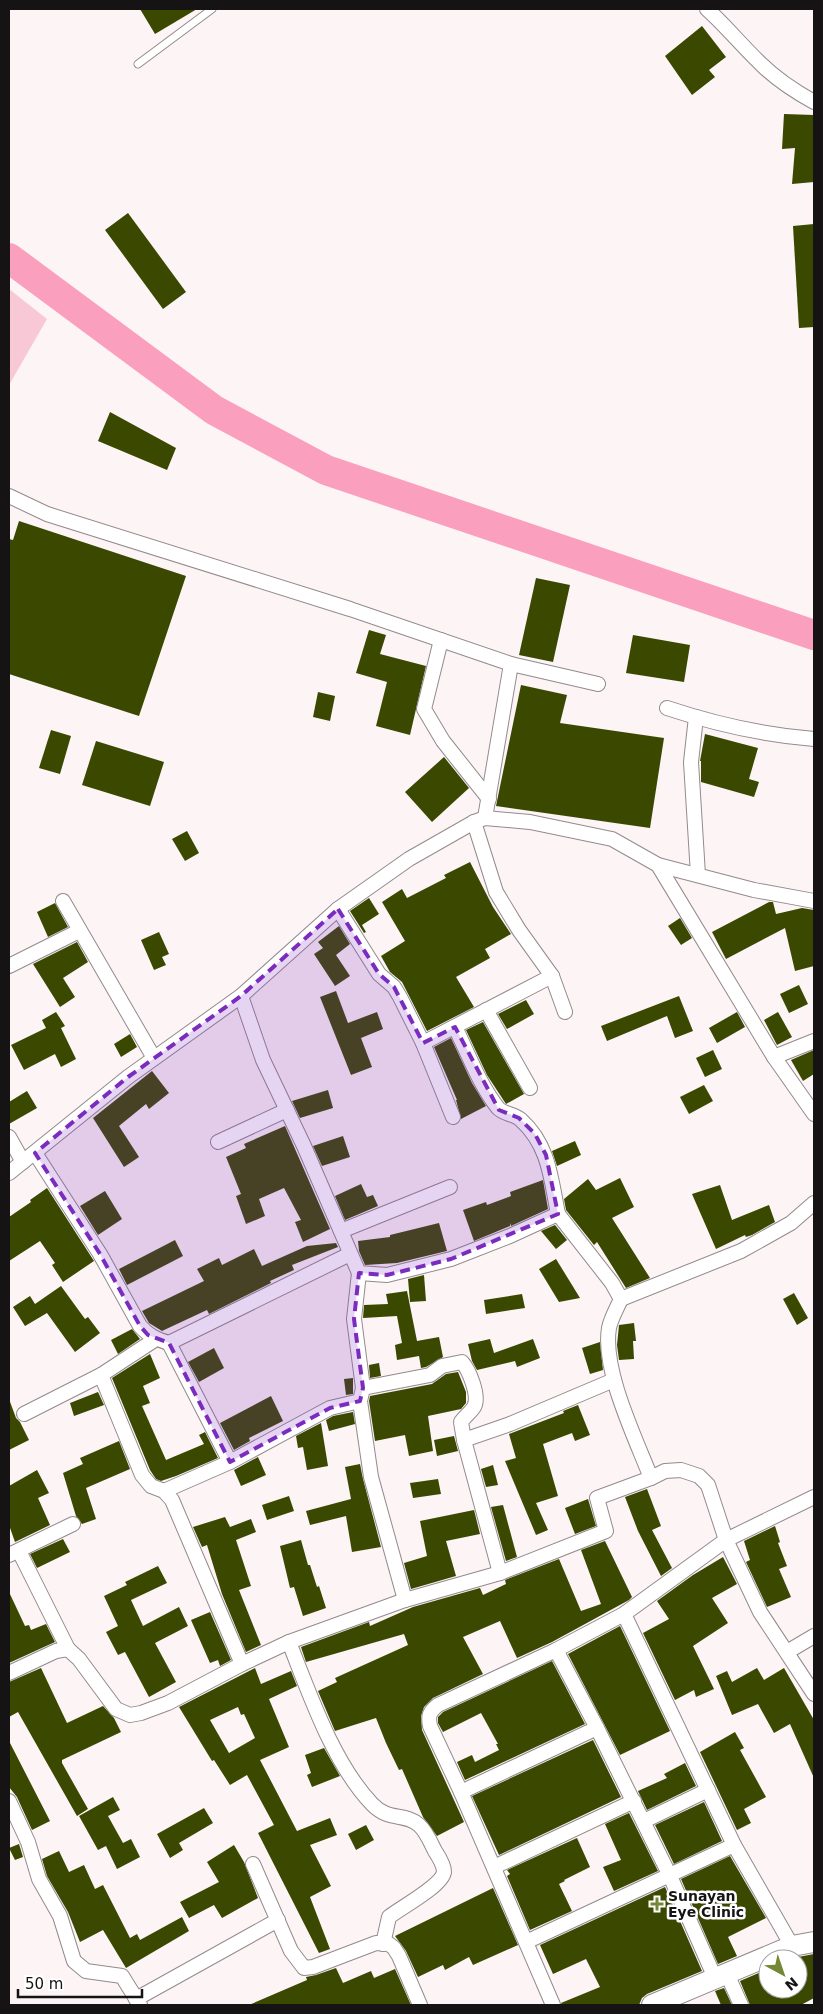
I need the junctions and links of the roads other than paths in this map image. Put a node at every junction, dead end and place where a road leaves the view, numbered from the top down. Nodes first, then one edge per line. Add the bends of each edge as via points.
1 (212, 9) edge
2 (707, 9) edge
3 (138, 64) dead end
4 (814, 102) edge
5 (9, 496) edge
6 (441, 640) junction
7 (511, 664) junction
8 (598, 684) dead end
9 (667, 708) dead end
10 (696, 717) junction
11 (814, 738) edge
12 (489, 799) junction
13 (480, 820) junction
14 (658, 865) junction
15 (698, 876) junction
16 (62, 901) dead end
17 (814, 901) edge
18 (338, 910) junction
19 (79, 931) junction
20 (9, 966) edge
21 (552, 976) junction
22 (242, 996) junction
23 (486, 1010) junction
24 (565, 1012) dead end
25 (455, 1027) junction
26 (814, 1040) edge
27 (423, 1043) junction
28 (154, 1058) junction
29 (774, 1058) junction
30 (530, 1088) dead end
31 (287, 1110) junction
32 (813, 1110) edge
33 (454, 1117) dead end
34 (9, 1136) edge
35 (218, 1142) dead end
36 (34, 1152) junction
37 (23, 1162) junction
38 (9, 1173) edge
39 (450, 1187) dead end
40 (814, 1203) edge
41 (558, 1214) junction
42 (341, 1231) junction
43 (350, 1254) junction
44 (359, 1273) junction
45 (621, 1300) junction
46 (163, 1341) junction
47 (100, 1375) junction
48 (614, 1380) junction
49 (361, 1395) junction
50 (24, 1414) dead end
51 (464, 1440) junction
52 (230, 1462) junction
53 (651, 1478) junction
54 (164, 1491) junction
55 (814, 1498) edge
56 (73, 1524) dead end
57 (726, 1540) junction
58 (14, 1553) edge
59 (500, 1573) junction
60 (405, 1600) junction
61 (624, 1614) junction
62 (814, 1636) edge
63 (289, 1642) junction
64 (68, 1649) junction
65 (556, 1650) junction
66 (787, 1652) junction
67 (242, 1664) junction
68 (9, 1672) edge
69 (814, 1694) edge
70 (597, 1728) junction
71 (708, 1790) junction
72 (460, 1792) junction
73 (9, 1801) edge
74 (634, 1801) junction
75 (644, 1821) junction
76 (734, 1845) junction
77 (253, 1864) dead end
78 (494, 1867) junction
79 (670, 1876) junction
80 (278, 1920) junction
81 (526, 1942) junction
82 (814, 1942) edge
83 (383, 1944) junction
84 (792, 1946) junction
85 (721, 1976) junction
86 (138, 2002) edge
87 (420, 2005) edge
88 (553, 2005) edge
89 (652, 2005) edge
90 (741, 2005) edge

1 - 3 lane
2 - 4 street via 762,65 798,94
5 - 6 street via 47,514
6 - 7 street
6 - 12 street via 424,709 443,741
7 - 8 street
7 - 12 street
9 - 10 street
10 - 11 street via 754,732
10 - 15 street via 691,762
12 - 13 street
13 - 14 street via 530,822 612,839
13 - 18 street via 408,859
13 - 21 street via 496,892
14 - 15 street
14 - 29 street
15 - 17 street
16 - 19 street
18 - 22 street
18 - 27 street via 379,974 394,987
19 - 20 street
19 - 28 street
21 - 23 street
21 - 24 street
22 - 28 street
22 - 31 street via 263,1060
23 - 25 street
23 - 30 street
25 - 27 street
25 - 41 street via 499,1110 519,1118 534,1134 546,1155
26 - 29 street
27 - 33 street
28 - 36 street
29 - 32 street
31 - 35 street
31 - 42 street
34 - 37 street
36 - 37 street
36 - 46 street via 100,1254 140,1326 148,1335
37 - 38 street
39 - 42 street
40 - 45 street via 792,1223 741,1250
41 - 44 street via 451,1259 387,1275
41 - 45 street via 612,1283
42 - 43 street
43 - 44 street
43 - 46 street
44 - 49 street via 354,1319
45 - 48 street via 610,1326 608,1347
46 - 47 street
46 - 52 street
47 - 50 street
47 - 54 street via 142,1475 151,1486
48 - 51 street
48 - 53 street
49 - 51 street via 462,1362 472,1380 476,1403 461,1422
49 - 52 street via 330,1408
49 - 60 street via 371,1477
51 - 59 street
52 - 54 street
53 - 57 street via 665,1471 680,1470 699,1476 708,1485
53 - 59 street via 597,1498 606,1531
54 - 67 street via 172,1500
55 - 57 street
56 - 58 street
57 - 61 street
57 - 66 street via 760,1612
58 - 64 street
59 - 60 street
60 - 63 street
61 - 65 street
61 - 71 street
62 - 66 street
63 - 67 street
63 - 83 street via 320,1721 353,1780 385,1815 406,1818 420,1826 440,1858 444,1871 442,1877 389,1917
64 - 67 street via 116,1709 130,1715 168,1703
64 - 68 street
65 - 70 street
65 - 72 street via 431,1711 428,1717 430,1726
66 - 69 street
70 - 72 street
70 - 74 street
71 - 75 street
71 - 76 street
72 - 78 street
73 - 86 street via 28,1842 39,1879 60,1916 74,1961 86,1971 122,1976
74 - 75 street
74 - 78 street
75 - 79 street
76 - 79 street
76 - 84 street
77 - 80 street
78 - 81 street
79 - 81 street
79 - 85 street
80 - 83 street via 291,1951 304,1968 313,1968 376,1943
80 - 86 street
81 - 88 street
82 - 84 main road
83 - 87 street via 389,1944 399,1956
84 - 85 main road
85 - 89 main road
85 - 90 street

